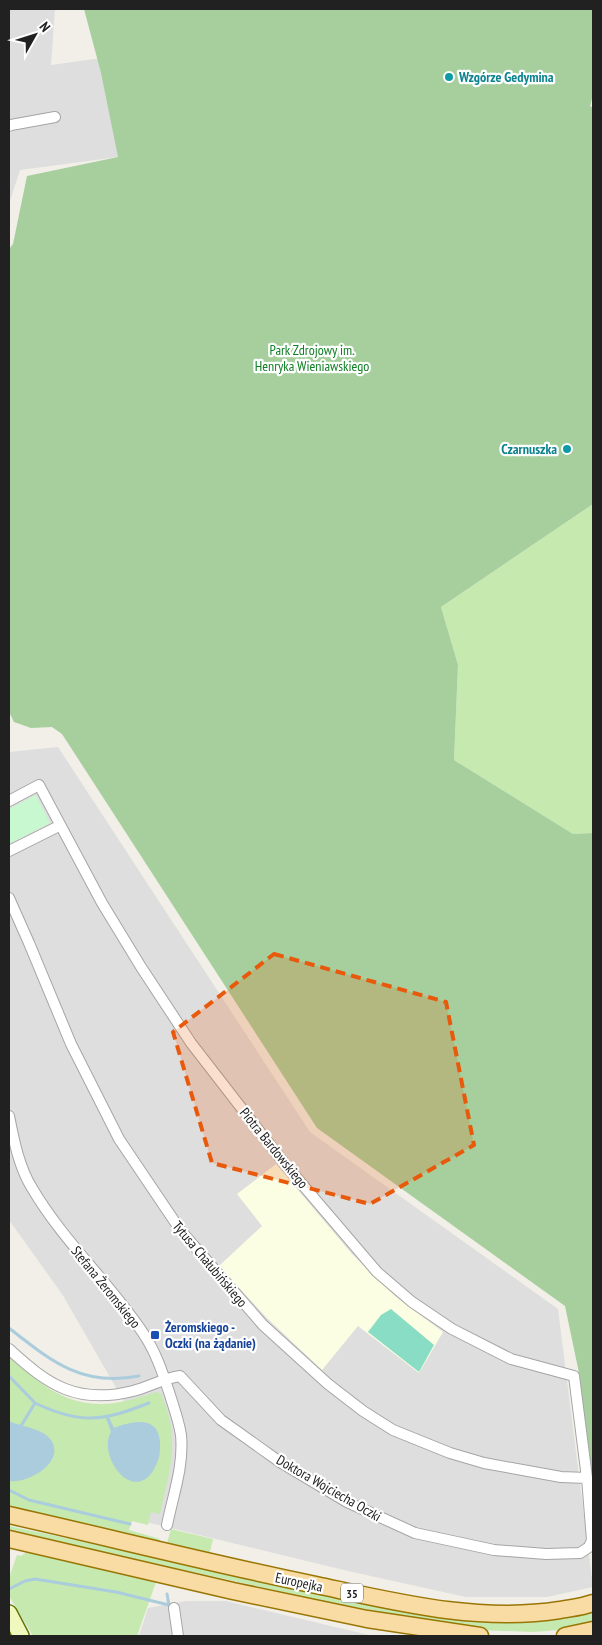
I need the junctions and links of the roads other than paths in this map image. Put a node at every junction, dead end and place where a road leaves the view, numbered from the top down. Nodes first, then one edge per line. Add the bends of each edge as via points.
1 (55, 117) dead end
2 (9, 126) edge
3 (9, 801) edge
4 (59, 826) junction
5 (9, 851) edge
6 (9, 898) edge
7 (9, 1116) edge
8 (9, 1348) edge
9 (165, 1380) junction
10 (587, 1478) junction
11 (9, 1515) edge
12 (167, 1525) dead end
13 (9, 1539) edge
14 (593, 1603) edge
15 (174, 1608) dead end
16 (9, 1612) edge
17 (593, 1630) edge
18 (21, 1636) edge
19 (178, 1636) edge
20 (480, 1636) edge
21 (565, 1636) edge

1 - 2 street
3 - 4 street, Piotra Bardowskiego via 39,785
4 - 5 street
4 - 10 street, Piotra Bardowskiego via 141,967 193,1045 284,1162 377,1272 412,1302 452,1329 511,1359 574,1376
6 - 10 street, Tytusa Chałubińskiego via 71,1044 119,1139 181,1231 263,1325 328,1384 393,1430 450,1454 484,1463 561,1477
7 - 9 street, Stefana Żeromskiego via 20,1164 31,1187 56,1224 143,1333
8 - 9 street via 40,1376 63,1390 84,1395 106,1397
9 - 10 street, Doktora Wojciecha Oczki via 180,1376 221,1420 273,1456 347,1502 415,1533 494,1550 580,1553 589,1547 592,1540
9 - 12 street, Stefana Żeromskiego via 178,1422 182,1456
11 - 14 main road, Europejka / 35 via 226,1567 460,1612 540,1613
13 - 20 main road, Europejka / 35 via 366,1620
15 - 19 street
16 - 18 main road
17 - 21 main road

